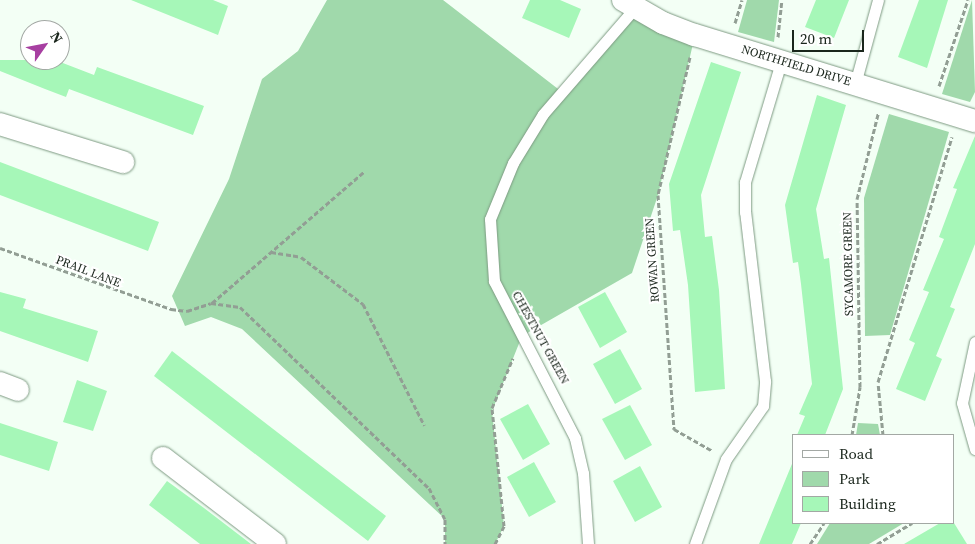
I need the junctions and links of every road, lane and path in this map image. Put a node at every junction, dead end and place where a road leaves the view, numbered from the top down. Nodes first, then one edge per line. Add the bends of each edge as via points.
1 (782, 0) edge
2 (878, 0) edge
3 (968, 0) edge
4 (628, 5) edge
5 (695, 34) junction
6 (777, 60) junction
7 (855, 84) junction
8 (884, 94) junction
9 (932, 108) junction
10 (966, 118) edge
11 (0, 124) edge
12 (123, 162) dead end
13 (364, 172) dead end
14 (0, 248) edge
15 (271, 252) junction
16 (211, 303) junction
17 (522, 336) junction
18 (975, 342) edge
19 (424, 425) dead end
20 (852, 434) edge
21 (883, 434) edge
22 (975, 449) edge
23 (163, 458) dead end
24 (726, 459) junction
25 (823, 524) edge
26 (910, 524) edge
27 (274, 544) edge
28 (445, 544) edge
29 (495, 544) edge
30 (588, 544) edge
31 (695, 544) edge
32 (810, 544) edge
33 (877, 544) edge

1 - 6 path
2 - 7 lane
3 - 9 path
4 - 5 street, NORTHFIELD DRIVE
4 - 17 lane, CHESTNUT GREEN via 543,114 498,195 490,219 494,281
5 - 6 street, NORTHFIELD DRIVE
5 - 24 path, ROWAN GREEN via 658,195 674,429
6 - 7 street, NORTHFIELD DRIVE
6 - 24 lane via 745,182 744,212 765,380 763,406
7 - 8 street, NORTHFIELD DRIVE
8 - 9 street, NORTHFIELD DRIVE
8 - 20 path, SYCAMORE GREEN via 857,199 860,387
9 - 10 street, NORTHFIELD DRIVE
10 - 21 path via 878,382
11 - 12 street
13 - 15 path
14 - 16 path, PRAIL LANE via 171,310 188,311
15 - 16 path
15 - 19 path via 301,257 363,304
16 - 28 path via 240,308 395,453 440,505
17 - 29 path via 492,408 504,526
17 - 30 lane, CHESTNUT GREEN via 575,438 583,474
18 - 22 lane via 962,403
23 - 27 street
24 - 31 lane
25 - 32 path
26 - 33 path

